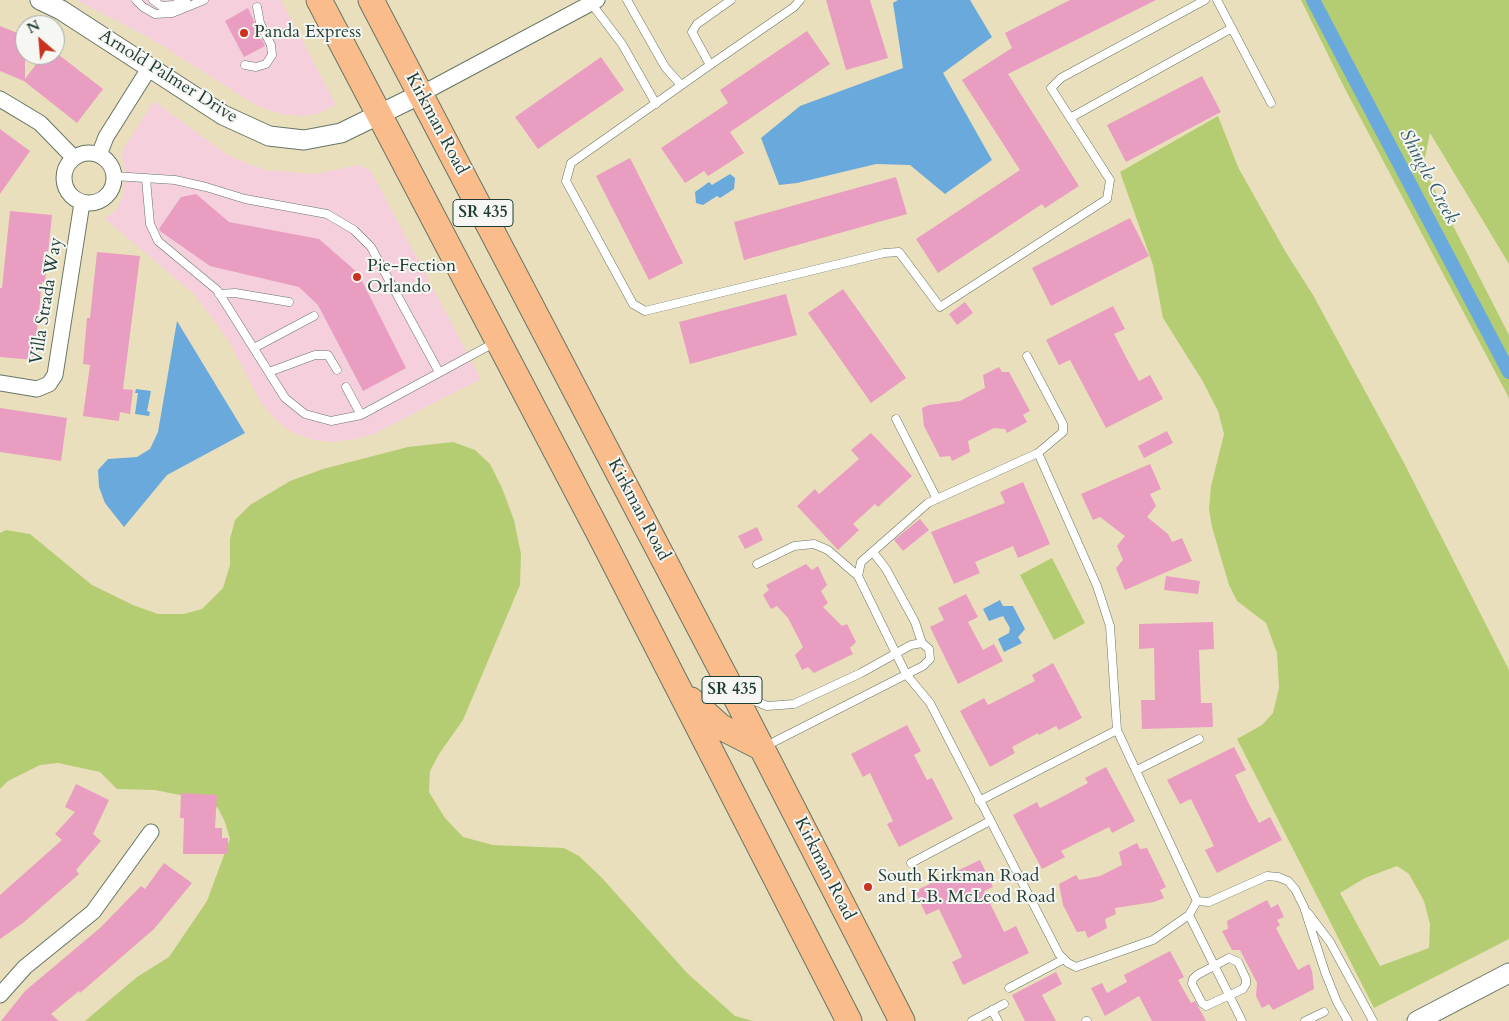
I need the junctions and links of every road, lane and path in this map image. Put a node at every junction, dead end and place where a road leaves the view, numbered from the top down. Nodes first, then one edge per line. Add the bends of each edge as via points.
1 (40, 0) edge
2 (136, 0) edge
3 (153, 0) edge
4 (186, 0) edge
5 (204, 0) edge
6 (319, 0) edge
7 (371, 0) edge
8 (627, 0) edge
9 (731, 0) edge
10 (800, 0) edge
11 (1205, 0) edge
12 (1217, 0) edge
13 (594, 2) edge
14 (256, 7) dead end
15 (1232, 28) junction
16 (245, 65) dead end
17 (710, 65) junction
18 (150, 67) junction
19 (681, 85) junction
20 (421, 94) junction
21 (0, 99) edge
22 (1271, 103) dead end
23 (656, 104) junction
24 (380, 115) junction
25 (1070, 118) junction
26 (99, 155) junction
27 (74, 158) junction
28 (114, 176) junction
29 (146, 179) junction
30 (82, 203) junction
31 (219, 294) junction
32 (289, 302) dead end
33 (314, 316) dead end
34 (498, 341) junction
35 (254, 348) junction
36 (1027, 356) dead end
37 (337, 370) dead end
38 (269, 372) junction
39 (439, 372) junction
40 (0, 383) edge
41 (346, 387) dead end
42 (361, 415) junction
43 (896, 420) dead end
44 (1038, 453) junction
45 (937, 499) junction
46 (872, 552) junction
47 (757, 564) dead end
48 (858, 576) junction
49 (922, 643) junction
50 (896, 654) junction
51 (906, 674) junction
52 (731, 688) junction
53 (680, 690) junction
54 (1118, 730) junction
55 (1199, 739) dead end
56 (762, 748) junction
57 (1137, 770) junction
58 (979, 801) junction
59 (990, 821) junction
60 (151, 832) dead end
61 (911, 863) dead end
62 (1197, 901) junction
63 (1304, 907) junction
64 (1189, 915) junction
65 (1064, 959) junction
66 (1214, 966) junction
67 (1509, 974) edge
68 (1009, 988) dead end
69 (0, 995) edge
70 (1229, 996) junction
71 (1004, 1004) dead end
72 (992, 1010) junction
73 (1324, 1012) dead end
74 (902, 1015) edge
75 (850, 1021) edge
76 (972, 1021) edge
77 (998, 1021) edge
78 (1242, 1021) edge
79 (1306, 1021) edge
80 (1348, 1021) edge
81 (1373, 1021) edge
82 (1417, 1021) edge

1 - 18 street, Arnold Palmer Drive
2 - 5 lane via 155,14 172,13
3 - 4 lane via 161,6
6 - 24 main road, SR 435
7 - 20 main road, Kirkman Road / SR 435
8 - 19 lane via 665,67
9 - 17 lane via 697,24 692,32
10 - 17 lane
11 - 25 lane via 1061,78 1051,88
12 - 15 lane
13 - 20 street, Arnold Palmer Drive
13 - 23 lane
14 - 16 lane via 272,55 266,64 256,67
15 - 22 lane
15 - 25 lane
17 - 19 lane
18 - 24 street, Arnold Palmer Drive via 223,115 269,136 290,140 316,139 341,133
18 - 26 street via 106,137
19 - 23 lane
20 - 24 street, Arnold Palmer Drive
20 - 52 main road, Kirkman Road / SR 435
21 - 27 street via 40,123
23 - 25 lane via 571,163 566,180 633,304 645,311 884,252 899,252 940,307 1107,199 1110,180
24 - 34 main road, SR 435
26 - 27 street via 90,153
26 - 28 street via 112,167
27 - 30 street via 64,172 63,181 72,197
28 - 29 lane
28 - 30 street via 104,199
29 - 31 lane via 150,224 158,241
29 - 39 lane via 175,180 245,199 327,214 354,230 371,247
30 - 40 street, Villa Strada Way via 56,375 49,384 37,389
31 - 32 lane
31 - 35 lane
33 - 35 lane
34 - 39 lane
34 - 53 main road, SR 435
35 - 38 lane
36 - 44 lane via 1062,424 1063,432
37 - 38 lane via 328,355 315,355
38 - 42 lane via 285,398 305,414 331,420
39 - 42 lane
41 - 42 lane
43 - 45 lane
44 - 45 lane
44 - 54 lane via 1097,586 1110,626
45 - 46 lane via 928,503
46 - 48 lane via 861,562
46 - 49 lane via 886,570 915,622
47 - 48 lane via 794,546 814,544 828,550
48 - 50 lane
49 - 50 lane
49 - 51 lane via 929,650 930,659
50 - 51 lane
50 - 52 lane via 794,704 767,706
51 - 56 lane
51 - 58 lane via 930,704
52 - 56 main road, Kirkman Road / SR 435
53 - 56 main road via 721,727
53 - 75 main road, SR 435
54 - 57 lane
54 - 58 lane
55 - 57 lane
56 - 74 main road, Kirkman Road / SR 435
57 - 62 lane
58 - 59 lane
59 - 61 lane
59 - 65 lane
60 - 69 street via 93,912 26,967
62 - 63 lane via 1209,902 1267,876 1288,881
62 - 64 lane
63 - 80 lane via 1324,972
63 - 81 lane via 1330,942
64 - 65 lane via 1153,940 1076,967
64 - 66 lane
65 - 68 lane
66 - 70 lane
66 - 70 lane via 1229,958 1238,962 1246,984
66 - 70 lane via 1197,975 1192,984 1206,1006
67 - 82 street
70 - 78 lane
71 - 72 lane
72 - 76 lane
72 - 77 lane
73 - 79 lane

